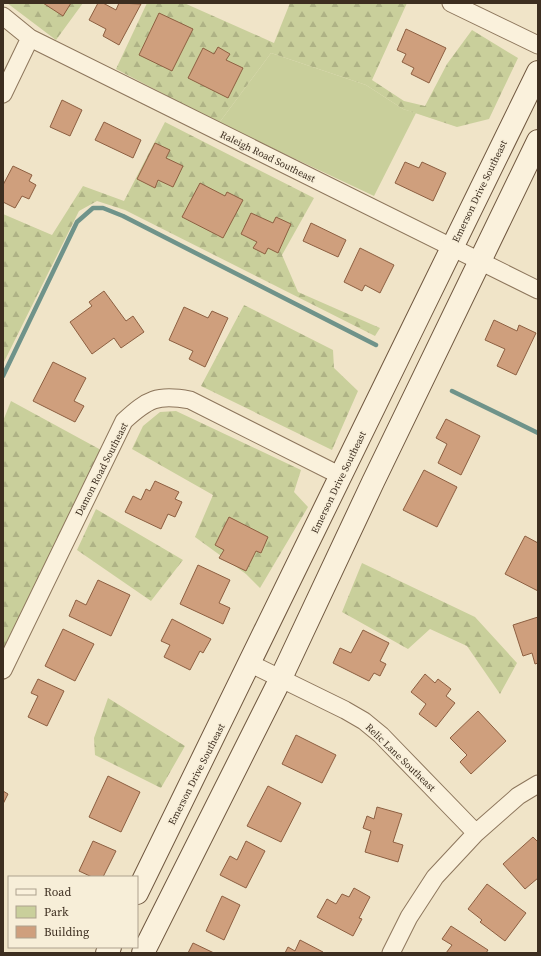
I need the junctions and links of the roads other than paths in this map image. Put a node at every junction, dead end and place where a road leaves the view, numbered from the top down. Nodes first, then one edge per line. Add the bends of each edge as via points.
1 (452, 3) edge
2 (3, 16) edge
3 (30, 38) junction
4 (538, 45) edge
5 (538, 72) edge
6 (3, 94) edge
7 (538, 141) edge
8 (452, 247) junction
9 (479, 261) junction
10 (538, 290) edge
11 (341, 476) junction
12 (251, 664) junction
13 (3, 670) edge
14 (281, 678) junction
15 (538, 784) edge
16 (476, 832) junction
17 (138, 891) edge
18 (143, 953) edge
19 (391, 953) edge

1 - 4 street
2 - 3 street, Raleigh Road Southeast
3 - 6 street
3 - 8 street, Raleigh Road Southeast
5 - 8 street, Emerson Drive Southeast
7 - 9 street
8 - 9 street, Raleigh Road Southeast
8 - 11 street, Emerson Drive Southeast
9 - 10 street, Raleigh Road Southeast
9 - 14 street
11 - 12 street, Emerson Drive Southeast
11 - 13 street, Damon Road Southeast via 190,400 168,396 143,404 124,421
12 - 14 street, Relic Lane Southeast
12 - 17 street, Emerson Drive Southeast
14 - 16 street, Relic Lane Southeast via 364,721 381,735
14 - 18 street
15 - 16 street via 518,796
16 - 19 street via 435,878 409,916

